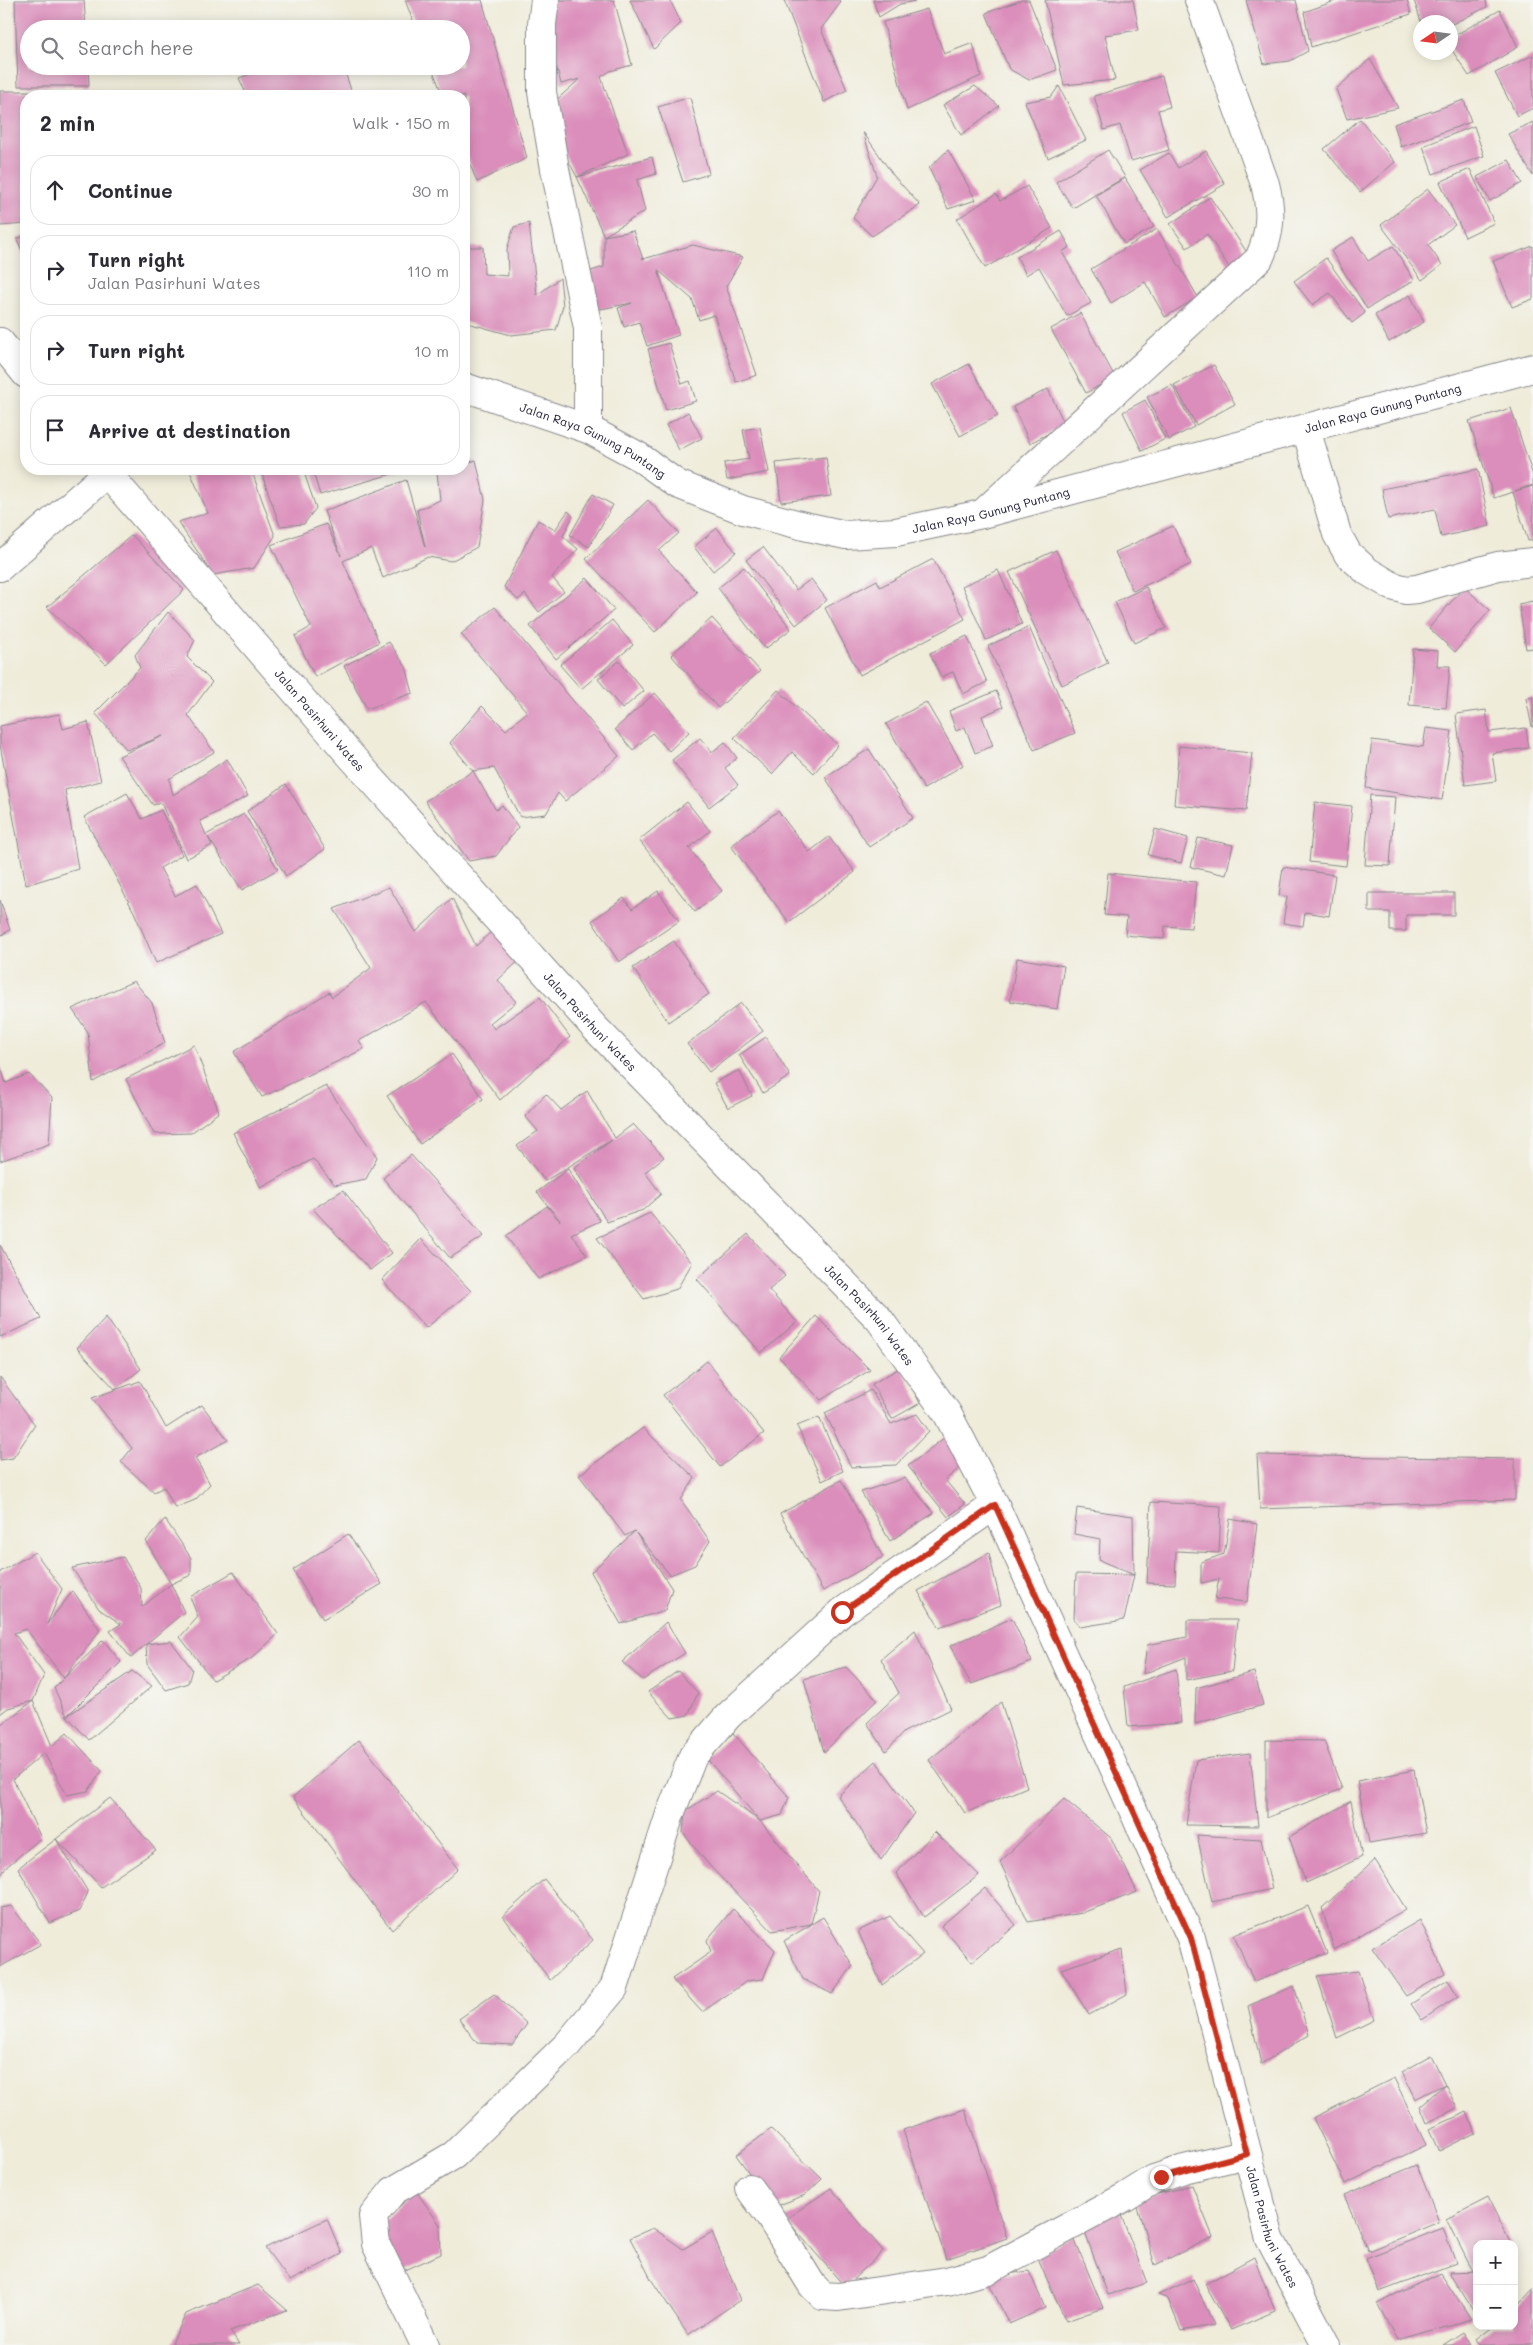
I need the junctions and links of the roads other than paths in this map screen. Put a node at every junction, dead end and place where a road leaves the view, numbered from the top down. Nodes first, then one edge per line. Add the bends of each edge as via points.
1 (545, 0) edge
2 (1199, 0) edge
3 (0, 342) edge
4 (20, 367) edge
5 (1533, 368) edge
6 (470, 389) edge
7 (588, 429) junction
8 (1306, 429) junction
9 (102, 475) edge
10 (112, 475) edge
11 (982, 514) junction
12 (1533, 562) edge
13 (0, 567) edge
14 (995, 1505) junction
15 (1247, 2154) junction
16 (749, 2188) dead end
17 (425, 2345) edge
18 (1326, 2345) edge

1 - 7 street via 542,92 588,328
2 - 11 street via 1270,203 1266,244 1259,259
3 - 4 street
5 - 8 street, Jalan Raya Gunung Puntang
6 - 7 street, Jalan Raya Gunung Puntang
7 - 11 street, Jalan Raya Gunung Puntang via 638,456 677,484 743,510 804,526 846,535 896,532
8 - 11 street, Jalan Raya Gunung Puntang
8 - 12 street via 1337,534 1348,554 1367,571 1392,586 1417,589 1498,566
9 - 13 street
10 - 14 street, Jalan Pasirhuni Wates via 350,755 596,1029 879,1319 947,1413
14 - 15 street, Jalan Pasirhuni Wates via 1191,1938
14 - 17 street via 842,1612 728,1716 693,1756 670,1814 614,1988 567,2045 454,2155 393,2191 374,2216 376,2244
15 - 16 street via 1154,2179 988,2270 946,2281 838,2297 820,2294
15 - 18 street, Jalan Pasirhuni Wates via 1270,2239

